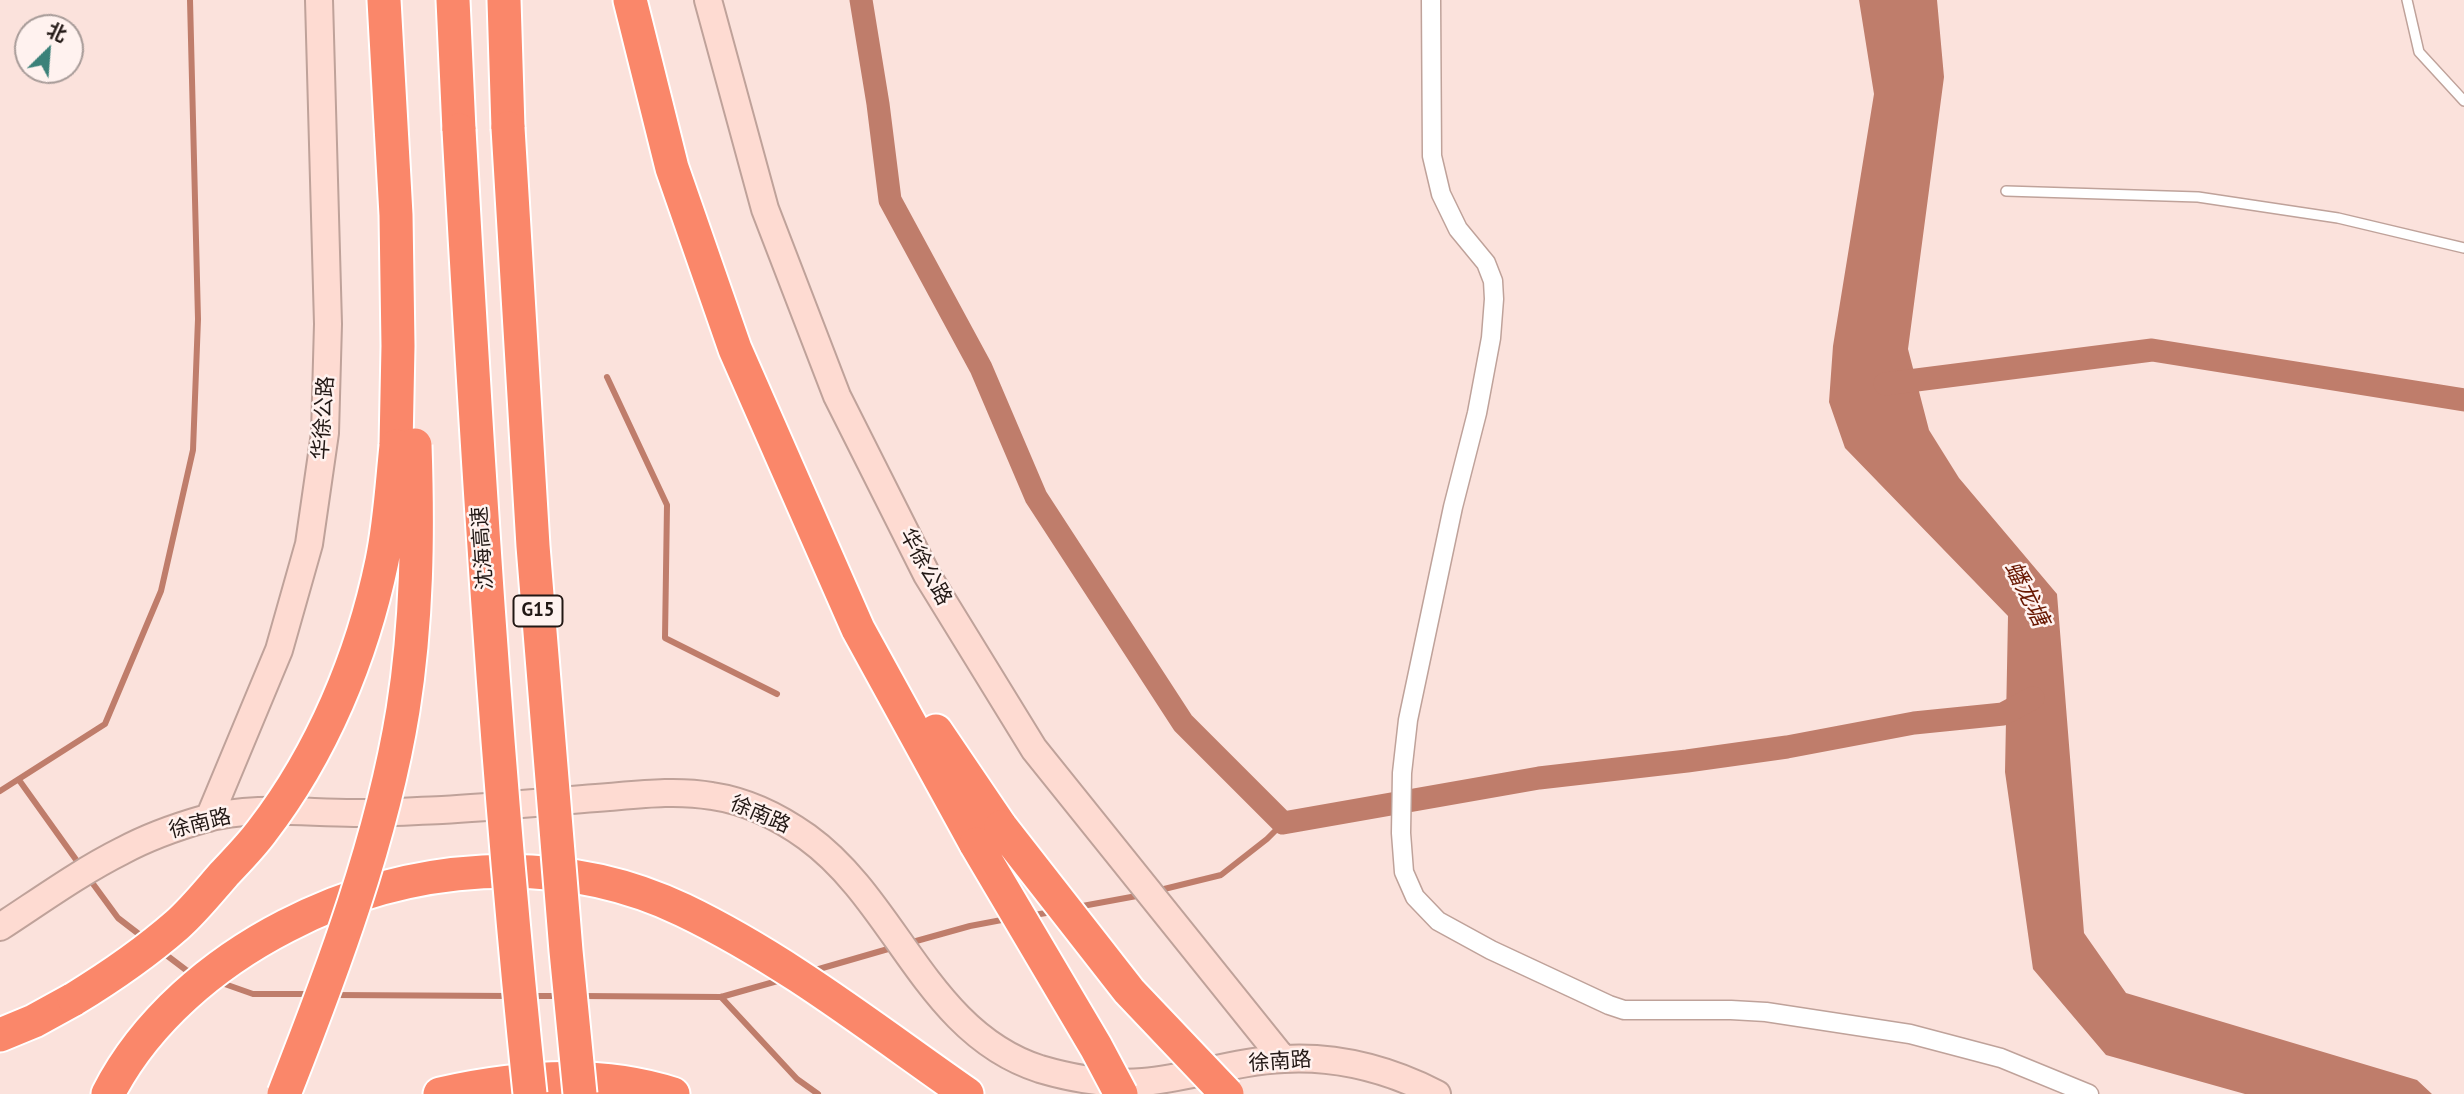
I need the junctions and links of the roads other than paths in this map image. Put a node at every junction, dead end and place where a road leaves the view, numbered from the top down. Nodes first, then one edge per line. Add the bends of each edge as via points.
1 (319, 0) edge
2 (383, 0) edge
3 (453, 0) edge
4 (504, 0) edge
5 (630, 0) edge
6 (708, 0) edge
7 (1431, 0) edge
8 (2407, 0) edge
9 (2464, 101) edge
10 (2006, 191) dead end
11 (2464, 248) edge
12 (406, 445) junction
13 (209, 818) junction
14 (989, 836) junction
15 (0, 927) edge
16 (0, 1035) edge
17 (1283, 1059) junction
18 (108, 1094) edge
19 (284, 1094) edge
20 (440, 1094) edge
21 (530, 1094) edge
22 (580, 1094) edge
23 (673, 1094) edge
24 (967, 1094) edge
25 (1121, 1094) edge
26 (1227, 1094) edge
27 (1437, 1094) edge
28 (2089, 1094) edge

1 - 13 street, 华徐公路 via 328,324 325,433 309,544 279,650
2 - 12 highway
3 - 21 highway, 沈海高速 / G15, bridge via 482,548
4 - 22 highway, G15, bridge via 533,545
5 - 14 highway via 672,168 735,349 858,629
6 - 17 street, 华徐公路 via 765,209 837,396 927,575 1034,750
7 - 28 street via 1434,165 1441,194 1458,229 1486,263 1494,299 1486,368 1408,720 1402,773 1402,859 1415,897 1432,915 1491,950 1609,1005 1640,1011 1766,1012 1910,1034 2001,1058
8 - 9 lane via 2419,52
10 - 11 lane via 2199,197 2337,218
12 - 16 highway, bridge via 368,618 349,673 298,777 262,831 179,923 128,965 34,1021
12 - 19 highway, bridge via 417,514 415,601 402,710 389,778 357,890
13 - 15 street, 徐南路 via 120,851
13 - 17 street, 徐南路 via 268,810 356,813 646,794 712,796 779,819 808,837 879,911 943,1001 969,1028 1001,1051 1035,1067 1070,1078 1144,1082
14 - 25 highway, bridge
14 - 26 highway, bridge
17 - 27 street, 徐南路 via 1318,1058 1368,1067
18 - 24 highway via 156,1025 205,978 260,940 310,914 410,880 518,870 628,889 681,909 779,963
20 - 23 highway via 563,1079 617,1080

